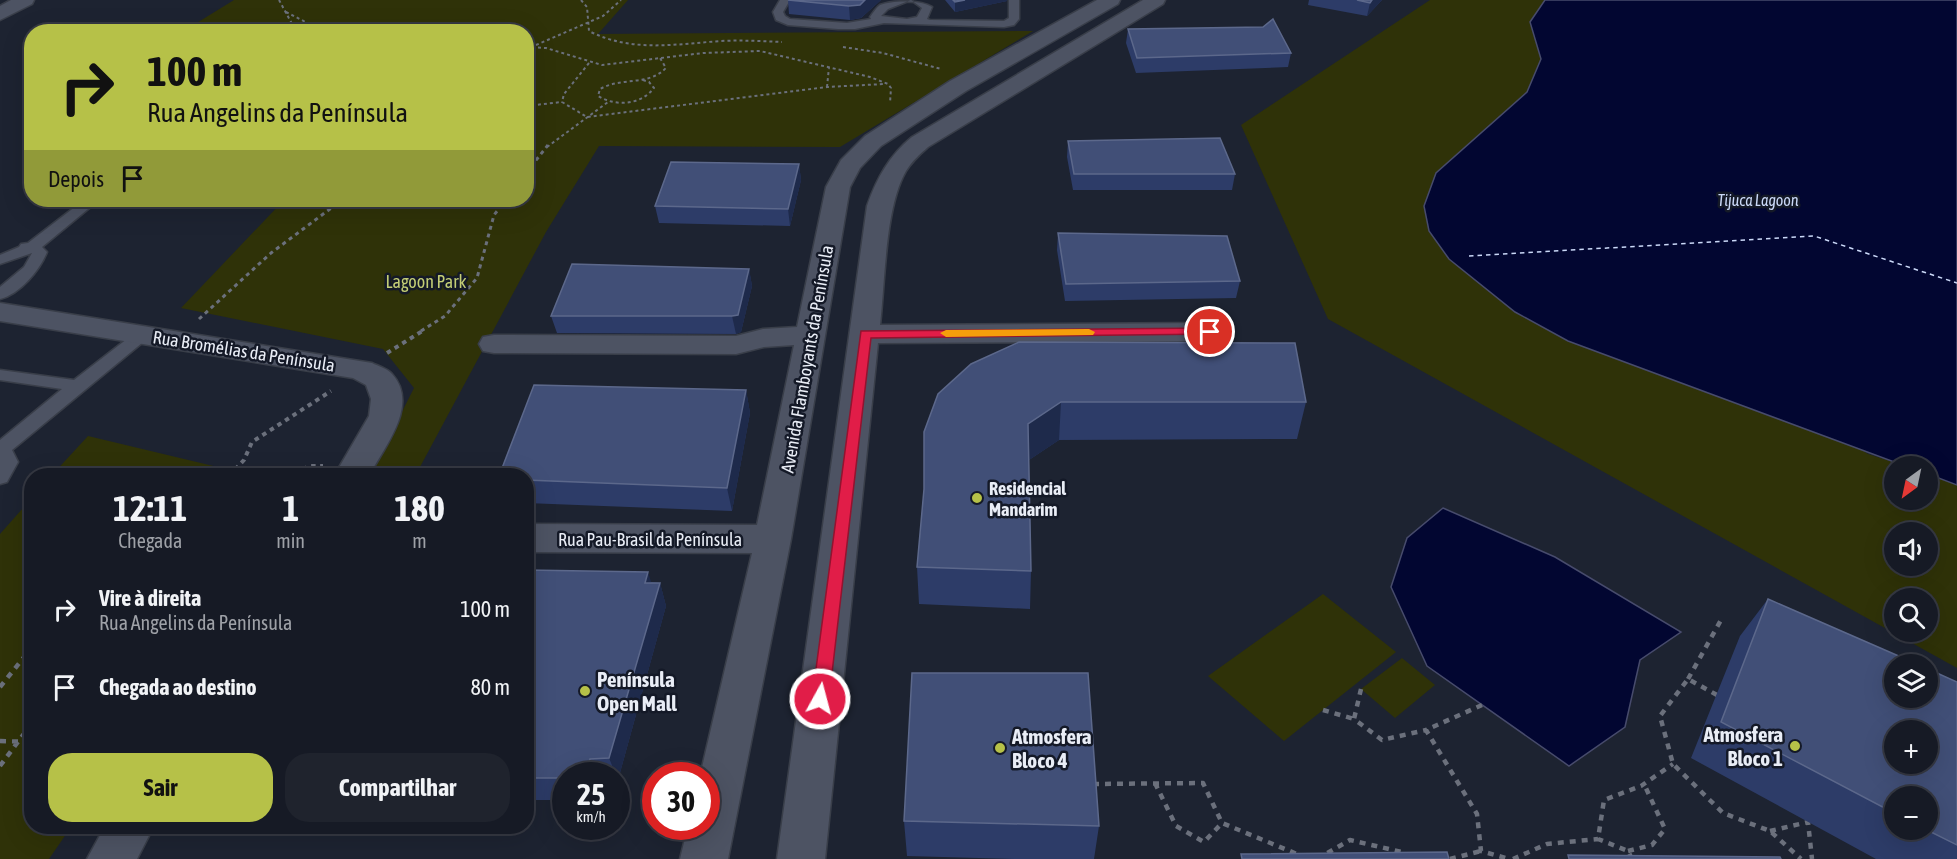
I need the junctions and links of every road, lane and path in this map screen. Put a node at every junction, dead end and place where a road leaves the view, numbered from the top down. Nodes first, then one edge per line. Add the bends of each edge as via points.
1 (25, 0) edge
2 (279, 0) edge
3 (581, 0) edge
4 (621, 0) edge
5 (785, 0) edge
6 (906, 0) edge
7 (916, 0) edge
8 (1014, 0) edge
9 (1111, 0) edge
10 (1156, 0) edge
11 (286, 12) junction
12 (0, 14) edge
13 (880, 20) junction
14 (917, 20) junction
15 (587, 23) junction
16 (290, 24) edge
17 (309, 24) edge
18 (792, 42) dead end
19 (534, 46) edge
20 (838, 46) dead end
21 (534, 47) edge
22 (660, 58) junction
23 (589, 63) junction
24 (829, 67) junction
25 (970, 79) junction
26 (643, 80) junction
27 (888, 84) junction
28 (827, 87) junction
29 (562, 102) junction
30 (608, 102) junction
31 (534, 105) edge
32 (920, 111) junction
33 (587, 117) junction
34 (961, 118) junction
35 (534, 163) edge
36 (83, 207) edge
37 (333, 207) edge
38 (500, 207) edge
39 (0, 247) edge
40 (32, 247) junction
41 (0, 260) edge
42 (0, 294) edge
43 (0, 312) edge
44 (1210, 332) dead end
45 (865, 334) junction
46 (142, 335) junction
47 (176, 340) junction
48 (494, 344) dead end
49 (809, 346) junction
50 (361, 370) junction
51 (0, 375) edge
52 (77, 386) junction
53 (0, 452) edge
54 (236, 468) edge
55 (356, 468) edge
56 (0, 477) edge
57 (534, 538) edge
58 (773, 539) junction
59 (1721, 620) dead end
60 (24, 657) edge
61 (1688, 679) junction
62 (0, 687) edge
63 (1361, 689) dead end
64 (1717, 695) dead end
65 (1482, 705) dead end
66 (1323, 710) dead end
67 (1354, 719) junction
68 (1426, 730) junction
69 (24, 732) edge
70 (0, 741) edge
71 (16, 742) junction
72 (24, 742) edge
73 (1673, 764) junction
74 (0, 766) edge
75 (1155, 783) junction
76 (1644, 784) junction
77 (1089, 785) edge
78 (1222, 823) junction
79 (1770, 831) junction
80 (126, 834) edge
81 (1598, 839) junction
82 (1481, 851) junction
83 (1628, 851) junction
84 (1419, 856) edge
85 (111, 859) edge
86 (704, 859) edge
87 (801, 859) edge
88 (1309, 859) edge
89 (1317, 859) edge
90 (1450, 859) edge
91 (1511, 859) edge
92 (1632, 859) edge
93 (1801, 859) edge
94 (1812, 859) edge

1 - 12 street
2 - 11 path
3 - 15 path via 589,12
4 - 15 path via 612,10
5 - 13 lane via 778,12 788,22 856,26
6 - 13 lane via 884,7 875,17
7 - 14 lane via 927,7
8 - 14 lane via 1014,19 1010,23
9 - 25 street, Avenida Flamboyants da Península
10 - 34 street
11 - 16 path
11 - 17 path
13 - 14 lane
15 - 18 path via 589,32 625,45
15 - 19 path
20 - 25 path via 922,62
21 - 23 path via 555,49
22 - 23 path via 618,64
22 - 24 path via 760,51
22 - 26 path via 666,68 663,72
23 - 29 path
24 - 27 path
24 - 28 path
25 - 32 street, Avenida Flamboyants da Península
26 - 30 path via 618,80 604,86 597,93
26 - 30 path via 653,85 648,96 624,103
27 - 28 path
27 - 32 path via 890,104
28 - 33 path
29 - 31 path
29 - 33 path
30 - 33 path
32 - 34 street via 950,111
32 - 49 street, Avenida Flamboyants da Península via 868,146 850,165 838,187
33 - 35 path via 549,144
34 - 45 street via 920,142 890,176 880,206
36 - 40 lane
37 - 47 path via 271,253
38 - 50 path via 494,215 477,278 445,316
39 - 40 lane
40 - 41 lane
40 - 42 lane via 40,252 37,262
43 - 46 street, Rua Bromélias da Península
44 - 45 street
45 - 87 street
46 - 47 street, Rua Bromélias da Península
46 - 52 lane
47 - 50 street, Rua Bromélias da Península
48 - 49 street via 736,345 759,352
49 - 58 street, Avenida Flamboyants da Península
50 - 54 path via 252,442
50 - 55 street, Rua Bromélias da Península via 380,379 387,399 385,417
51 - 52 lane
52 - 53 lane
53 - 56 lane via 7,455 9,462
57 - 58 street, Rua Pau-Brasil da Península
58 - 86 street, Avenida Flamboyants da Península
59 - 61 path
60 - 62 path
61 - 64 path
61 - 73 path via 1660,716
63 - 67 path
65 - 68 path
66 - 67 path
67 - 68 path via 1382,740
68 - 82 path via 1476,814
69 - 71 path
70 - 71 path
71 - 72 path
71 - 74 path
73 - 76 path
73 - 79 path via 1723,813
75 - 77 path
75 - 78 path via 1203,783
75 - 78 path via 1176,826 1204,842
76 - 81 path via 1604,800
76 - 83 path via 1665,829 1652,845
78 - 88 path
79 - 93 path
79 - 94 path via 1808,822
80 - 85 street
81 - 83 path
81 - 91 path via 1547,844
82 - 90 path
82 - 91 path
83 - 92 path
84 - 89 path via 1350,840

